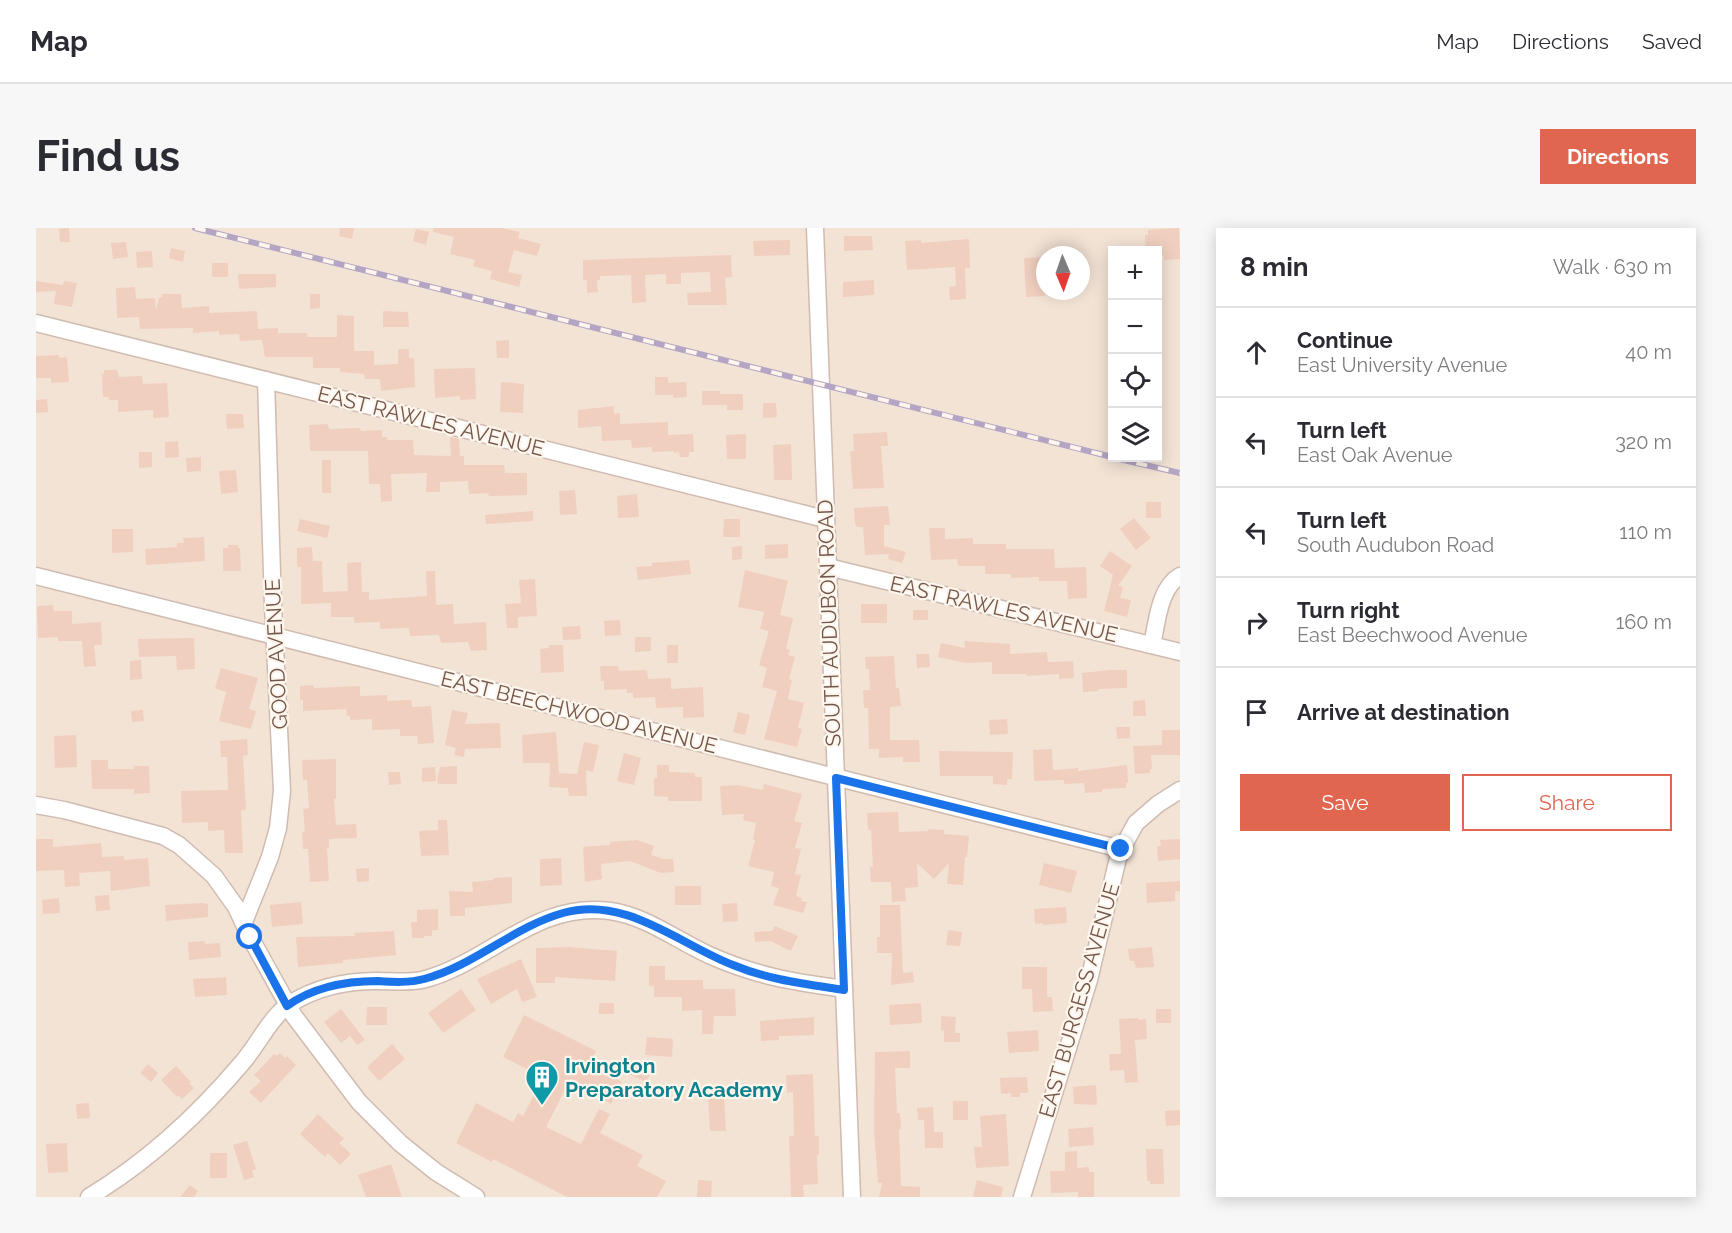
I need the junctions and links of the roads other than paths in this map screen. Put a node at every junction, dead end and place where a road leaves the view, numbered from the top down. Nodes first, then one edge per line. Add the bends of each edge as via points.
1 (815, 228) edge
2 (36, 323) edge
3 (266, 380) junction
4 (825, 519) junction
5 (828, 567) junction
6 (36, 576) edge
7 (1180, 576) edge
8 (274, 634) junction
9 (1152, 645) junction
10 (1180, 652) edge
11 (836, 778) junction
12 (1180, 790) edge
13 (36, 805) edge
14 (1121, 849) junction
15 (244, 922) junction
16 (844, 990) junction
17 (287, 1006) junction
18 (89, 1197) edge
19 (476, 1197) edge
20 (852, 1197) edge
21 (1022, 1197) edge

1 - 4 street, SOUTH AUDUBON ROAD
2 - 3 street, EAST RAWLES AVENUE
3 - 4 street, EAST RAWLES AVENUE
3 - 8 street, GOOD AVENUE
4 - 5 street, SOUTH AUDUBON ROAD
5 - 9 street, EAST RAWLES AVENUE
5 - 11 street, SOUTH AUDUBON ROAD
6 - 8 street, EAST BEECHWOOD AVENUE
7 - 9 street via 1166,590
8 - 11 street, EAST BEECHWOOD AVENUE
8 - 15 street, GOOD AVENUE via 281,803 270,857
9 - 10 street, EAST RAWLES AVENUE
11 - 14 street, EAST BEECHWOOD AVENUE
11 - 16 street, SOUTH AUDUBON ROAD
12 - 14 street, EAST BURGESS AVENUE via 1136,823
13 - 15 street via 156,833 179,845 218,879
14 - 21 street, EAST BURGESS AVENUE via 1089,980
15 - 17 street
16 - 17 street via 776,979 706,954 652,924 609,911 586,910 541,920 435,976 407,982 332,986
16 - 20 street, SOUTH AUDUBON ROAD
17 - 18 street via 195,1114 141,1161
17 - 19 street via 348,1088 383,1127 436,1172

